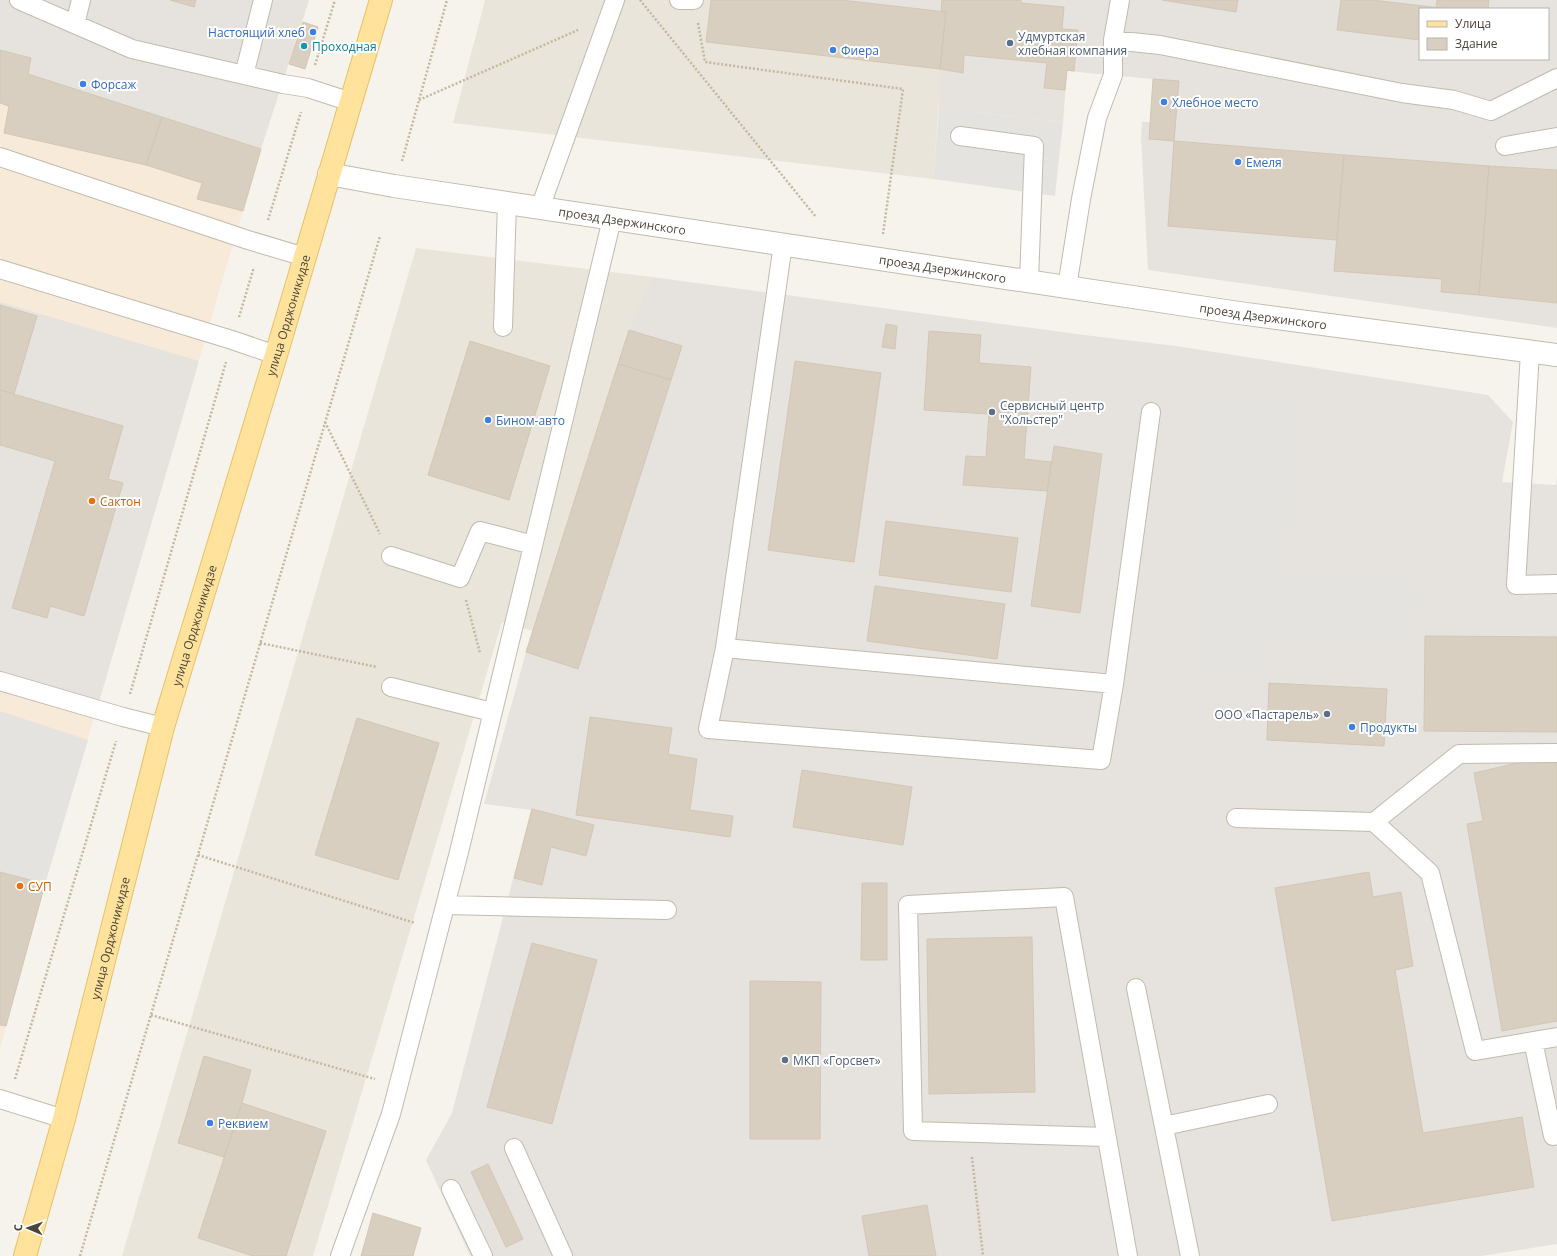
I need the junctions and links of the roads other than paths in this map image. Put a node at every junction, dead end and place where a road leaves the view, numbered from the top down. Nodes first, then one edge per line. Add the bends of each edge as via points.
1 (19, 0) edge
2 (81, 0) edge
3 (264, 0) edge
4 (381, 0) edge
5 (615, 0) edge
6 (1120, 0) edge
7 (75, 24) junction
8 (1113, 40) junction
9 (244, 75) junction
10 (1557, 78) edge
11 (351, 102) junction
12 (960, 136) dead end
13 (1557, 137) edge
14 (1505, 146) dead end
15 (0, 157) edge
16 (329, 174) junction
17 (507, 203) junction
18 (540, 208) junction
19 (612, 219) junction
20 (783, 244) junction
21 (305, 257) junction
22 (0, 269) edge
23 (1029, 281) junction
24 (1067, 287) junction
25 (503, 327) dead end
26 (1530, 352) junction
27 (276, 355) junction
28 (1557, 355) edge
29 (1151, 412) dead end
30 (533, 545) junction
31 (391, 556) road end
32 (1557, 584) edge
33 (725, 648) junction
34 (0, 681) edge
35 (1114, 684) junction
36 (391, 687) road end
37 (492, 712) junction
38 (163, 727) junction
39 (1557, 753) edge
40 (1236, 818) dead end
41 (1374, 822) junction
42 (445, 905) junction
43 (667, 910) dead end
44 (1136, 988) dead end
45 (1557, 1037) edge
46 (1533, 1041) junction
47 (4, 1101) edge
48 (1268, 1104) dead end
49 (64, 1119) junction
50 (1164, 1126) junction
51 (1557, 1135) edge
52 (1106, 1137) junction
53 (514, 1148) dead end
54 (451, 1188) dead end
55 (24, 1256) edge
56 (340, 1256) edge
57 (483, 1256) edge
58 (563, 1256) edge
59 (1128, 1256) edge
60 (1190, 1256) edge

1 - 7 lane
2 - 7 lane
3 - 9 lane
4 - 11 main road, улица Орджоникидзе
5 - 18 lane
6 - 8 lane
7 - 9 lane via 132,49
8 - 10 lane via 1160,46 1402,93 1454,100 1491,110
8 - 24 lane via 1113,75 1097,118 1080,199
9 - 11 lane via 308,88
11 - 16 main road, улица Орджоникидзе
12 - 23 lane via 1034,146
13 - 14 lane
15 - 21 lane
16 - 17 street, проезд Дзержинского
16 - 21 main road, улица Орджоникидзе
17 - 18 street, проезд Дзержинского
17 - 25 lane
18 - 19 street, проезд Дзержинского
19 - 20 street, проезд Дзержинского
19 - 30 lane
20 - 23 street, проезд Дзержинского
20 - 33 lane
21 - 27 main road, улица Орджоникидзе
22 - 27 lane
23 - 24 street, проезд Дзержинского
24 - 26 street, проезд Дзержинского
26 - 28 street, проезд Дзержинского
26 - 32 lane via 1516,586
27 - 38 main road, улица Орджоникидзе
29 - 35 lane
30 - 31 lane via 480,531 460,578
30 - 37 lane
33 - 35 lane
33 - 35 lane via 708,729 1100,760
34 - 38 lane
36 - 37 lane
37 - 42 lane
38 - 49 main road, улица Орджоникидзе
39 - 41 lane via 1459,754
40 - 41 lane
41 - 46 lane via 1430,873 1475,1051
42 - 43 lane
42 - 56 lane via 391,1114
44 - 50 lane
45 - 46 lane
46 - 51 lane via 1553,1136
47 - 49 lane
48 - 50 lane
49 - 55 main road, улица Орджоникидзе
50 - 60 lane
52 - 52 lane via 1064,897 908,905 913,1131
52 - 59 lane
53 - 58 lane
54 - 57 lane

